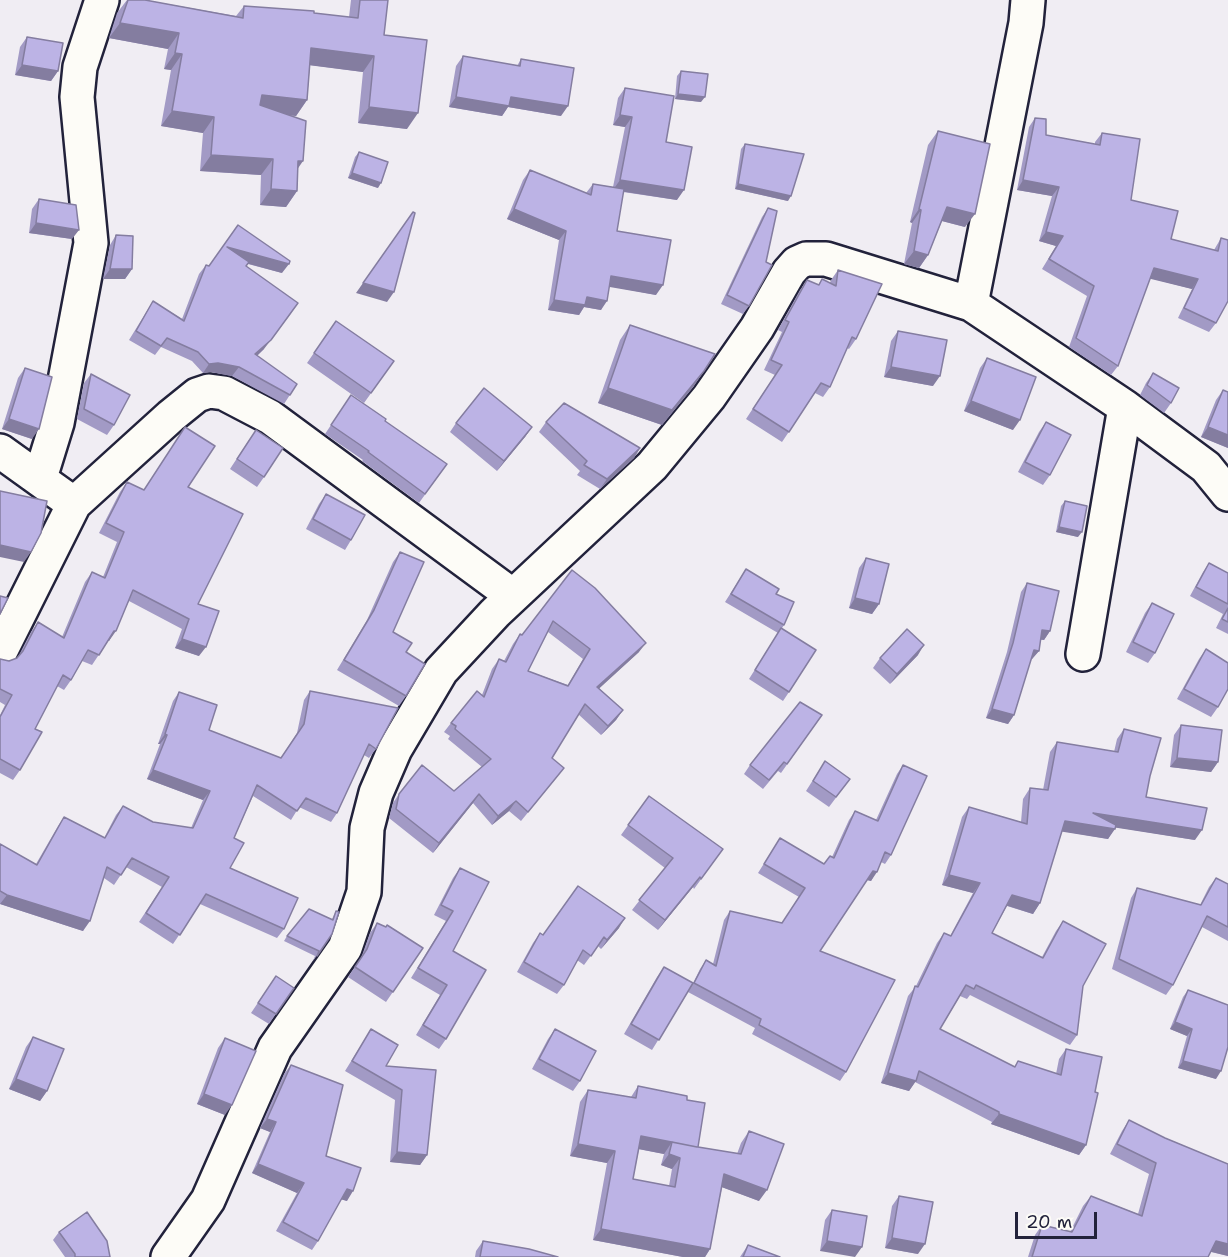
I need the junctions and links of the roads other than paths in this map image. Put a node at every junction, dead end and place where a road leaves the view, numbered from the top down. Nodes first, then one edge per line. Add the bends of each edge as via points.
1 (102, 0) edge
2 (1028, 0) edge
3 (972, 304) junction
4 (1125, 407) junction
5 (0, 451) edge
6 (40, 478) junction
7 (1228, 494) edge
8 (75, 504) junction
9 (513, 596) junction
10 (0, 652) edge
11 (1083, 654) dead end
12 (168, 1257) edge

1 - 6 street via 80,68 77,97 91,243 57,423
2 - 3 street
3 - 4 street
3 - 9 street via 826,259 797,263 709,398 652,465
4 - 7 street via 1206,467
4 - 11 street
5 - 6 street
6 - 8 street
8 - 9 street via 197,395 209,391 224,393 270,417
8 - 10 street
9 - 12 street via 441,672 394,748 373,801 367,828 364,892 345,948 274,1048 208,1200

